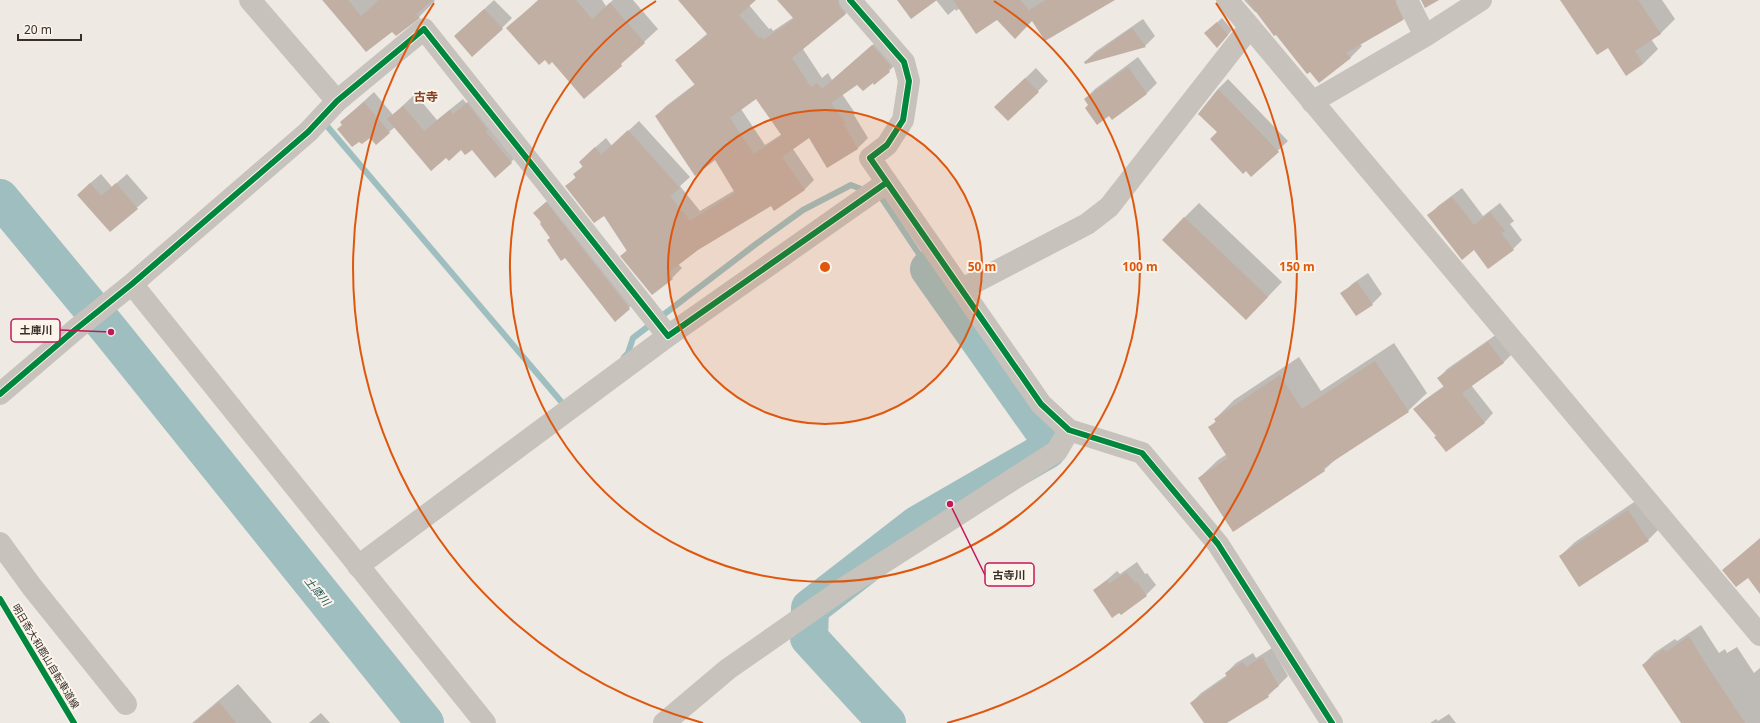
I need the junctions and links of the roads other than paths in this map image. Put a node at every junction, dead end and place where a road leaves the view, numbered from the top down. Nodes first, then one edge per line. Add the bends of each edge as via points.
1 (250, 0) edge
2 (850, 0) edge
3 (1227, 0) edge
4 (1407, 0) edge
5 (1481, 0) edge
6 (1250, 28) junction
7 (1425, 36) junction
8 (337, 101) junction
9 (1312, 102) junction
10 (886, 183) junction
11 (132, 284) junction
12 (962, 289) junction
13 (668, 336) junction
14 (0, 394) edge
15 (1069, 430) junction
16 (0, 543) edge
17 (358, 566) junction
18 (1760, 635) edge
19 (126, 704) dead end
20 (486, 723) edge
21 (664, 723) edge
22 (1332, 723) edge

1 - 8 street
2 - 10 street via 904,62 909,81 903,120 886,145 870,158
3 - 6 street
4 - 7 street
5 - 7 street
6 - 9 street
6 - 12 street via 1109,207 1087,224
7 - 9 street
8 - 11 street via 308,132
8 - 13 street via 424,29
9 - 18 street
10 - 12 street
10 - 13 street
11 - 14 street
11 - 17 street
12 - 15 street via 1041,404
13 - 17 street
15 - 21 street via 1057,451 847,586 728,669
15 - 22 street via 1142,454 1218,544
16 - 19 street
17 - 20 street

